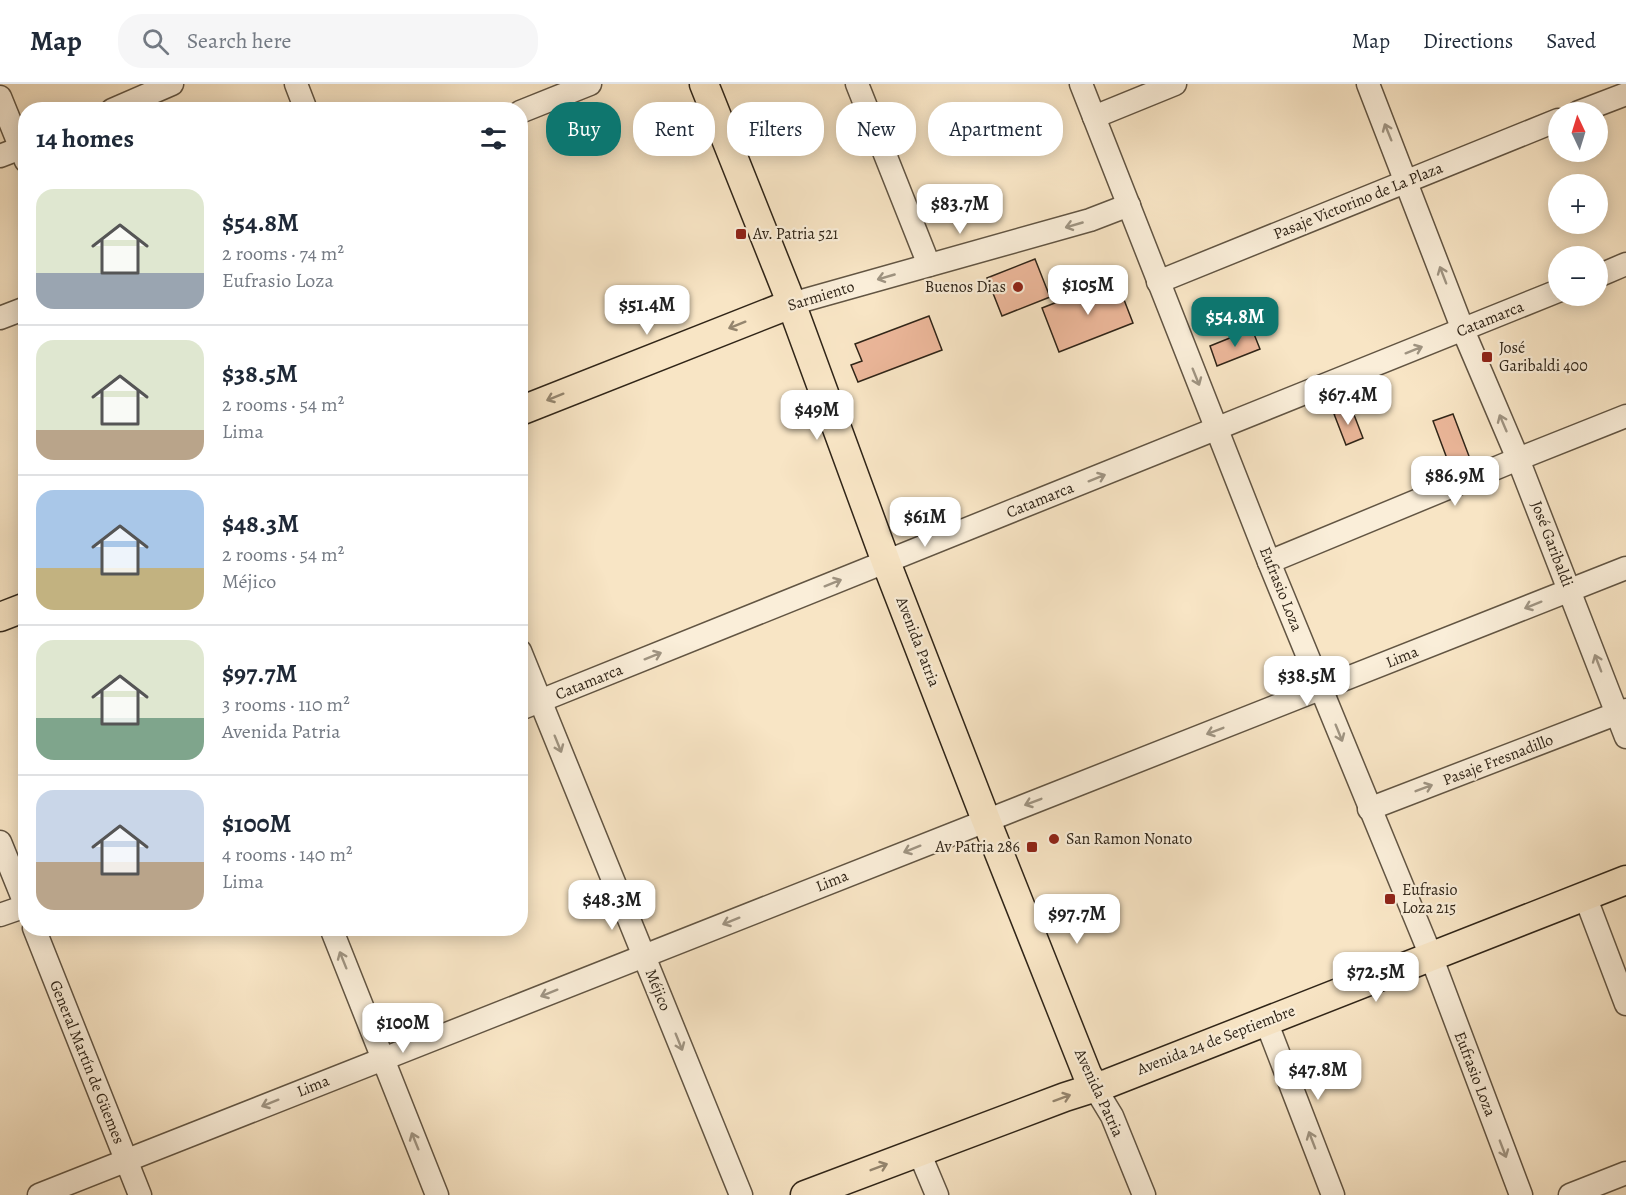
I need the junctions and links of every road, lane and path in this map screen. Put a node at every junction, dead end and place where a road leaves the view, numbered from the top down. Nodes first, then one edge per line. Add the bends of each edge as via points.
1 (172, 84) edge
2 (296, 84) edge
3 (590, 84) edge
4 (704, 84) edge
5 (719, 84) edge
6 (857, 84) edge
7 (1081, 84) edge
8 (1175, 84) edge
9 (1368, 84) edge
10 (1626, 94) edge
11 (0, 97) edge
12 (130, 102) edge
13 (303, 102) edge
14 (1605, 102) edge
15 (528, 109) edge
16 (1094, 117) junction
17 (1548, 124) edge
18 (18, 153) edge
19 (1407, 180) junction
20 (1129, 205) junction
21 (1626, 264) edge
22 (929, 265) junction
23 (1608, 272) edge
24 (1158, 282) junction
25 (1548, 295) edge
26 (797, 302) junction
27 (18, 311) edge
28 (0, 318) edge
29 (1463, 330) junction
30 (528, 408) edge
31 (1626, 416) edge
32 (1217, 430) junction
33 (1518, 459) junction
34 (895, 558) junction
35 (1269, 562) junction
36 (1626, 568) edge
37 (1570, 590) junction
38 (18, 610) edge
39 (0, 617) edge
40 (1322, 689) junction
41 (530, 705) edge
42 (1622, 712) edge
43 (1626, 737) edge
44 (1369, 809) junction
45 (993, 817) junction
46 (0, 842) edge
47 (1626, 861) edge
48 (1626, 880) edge
49 (18, 888) edge
50 (1585, 896) junction
51 (18, 909) edge
52 (0, 915) edge
53 (37, 936) edge
54 (334, 936) edge
55 (1427, 948) junction
56 (644, 956) junction
57 (1626, 1004) edge
58 (1266, 1021) junction
59 (383, 1059) junction
60 (1104, 1075) junction
61 (919, 1152) junction
62 (126, 1160) junction
63 (1626, 1173) edge
64 (39, 1195) edge
65 (140, 1195) edge
66 (437, 1195) edge
67 (741, 1195) edge
68 (805, 1195) edge
69 (937, 1195) edge
70 (1144, 1195) edge
71 (1334, 1195) edge
72 (1521, 1195) edge
73 (1570, 1195) edge

1 - 12 street
2 - 13 street
3 - 15 street
4 - 26 main road, Avenida Patria
5 - 26 main road, Avenida Patria
6 - 22 street
7 - 16 street, Eufrasio Loza
8 - 16 street
19 -> 9 street, José Garibaldi
10 - 14 street
11 - 18 street
16 - 20 street, Eufrasio Loza
17 - 19 street, Pasaje Victorino de La Plaza
19 - 24 street, Pasaje Victorino de La Plaza
29 -> 19 street, José Garibaldi
20 -> 22 street, Sarmiento via 1090,220
20 - 24 street, Eufrasio Loza
21 - 23 street
22 -> 26 street, Sarmiento
24 -> 32 street, Eufrasio Loza
25 - 29 street, Catamarca
26 -> 30 main road, Sarmiento
26 - 34 main road, Avenida Patria
27 - 28 street
32 -> 29 street, Catamarca
33 -> 29 street, José Garibaldi
31 - 33 street
34 -> 32 street, Catamarca
32 - 35 street, Eufrasio Loza
33 - 35 street
33 - 37 street, José Garibaldi
41 -> 34 street, Catamarca
34 - 45 main road, Avenida Patria
35 - 40 street, Eufrasio Loza
36 - 37 street, Lima
37 -> 40 street, Lima
42 -> 37 street, José Garibaldi
38 - 39 main road
40 -> 44 street, Eufrasio Loza
40 -> 45 street, Lima
41 -> 56 street, Méjico
42 - 43 street, José Garibaldi
44 -> 42 street, Pasaje Fresnadillo
44 - 55 street, Eufrasio Loza
45 -> 56 street, Lima
45 - 60 main road, Avenida Patria
46 - 49 street
47 - 55 main road, Avenida 24 de Septiembre
48 - 50 main road, Avenida 24 de Septiembre
50 - 55 main road, Avenida 24 de Septiembre
50 - 57 street
51 - 52 street
53 - 62 street, General Martín de Güemes
59 -> 54 street
55 - 58 main road, Avenida 24 de Septiembre
55 - 60 main road, Avenida 24 de Septiembre
55 -> 72 street, Eufrasio Loza
56 -> 59 street, Lima
56 -> 67 street, Méjico
58 - 60 main road, Avenida 24 de Septiembre
71 -> 58 street
59 -> 62 street, Lima
66 -> 59 street
61 -> 60 main road, Avenida 24 de Septiembre via 1065,1097
60 - 70 street, Avenida Patria via 1112,1116
68 -> 61 main road, Avenida 24 de Septiembre
61 - 69 street
62 - 64 street, Lima
62 - 65 street, General Martín de Güemes
63 - 73 street

